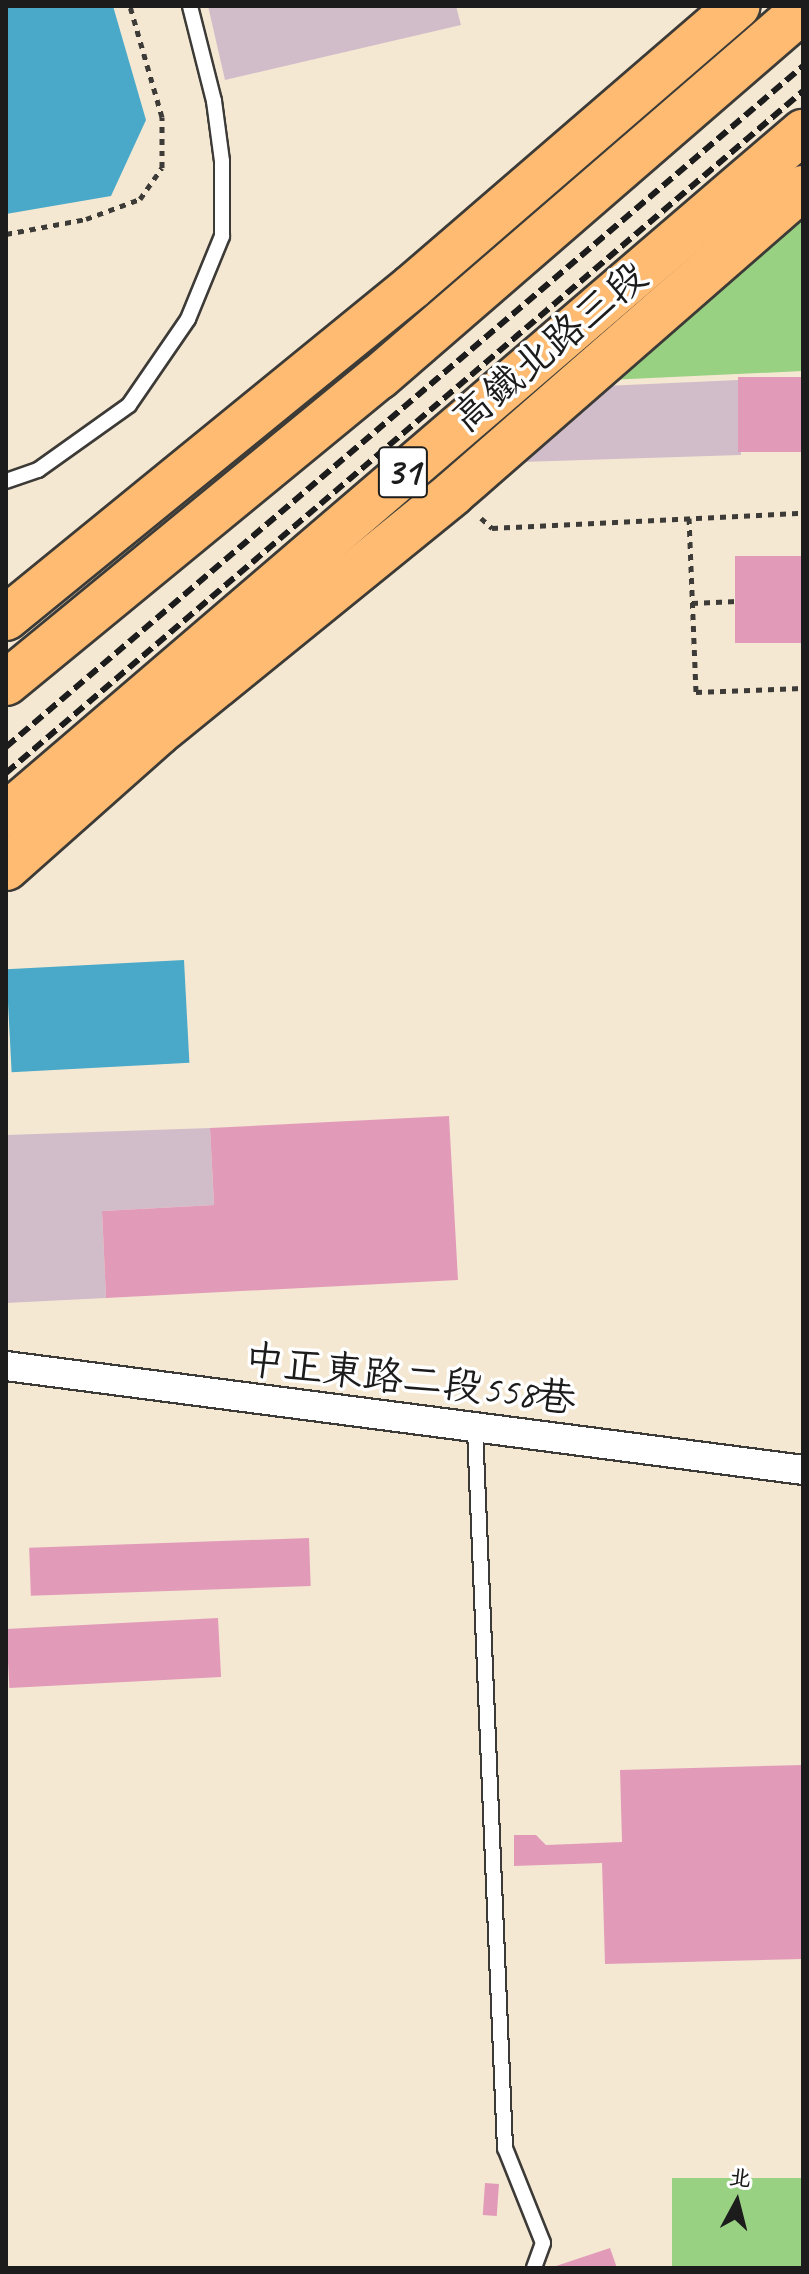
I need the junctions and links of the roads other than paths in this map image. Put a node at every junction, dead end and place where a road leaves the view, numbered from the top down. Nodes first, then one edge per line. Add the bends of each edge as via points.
1 (190, 6) edge
2 (738, 6) edge
3 (803, 10) edge
4 (803, 132) edge
5 (803, 188) edge
6 (412, 287) junction
7 (525, 368) junction
8 (258, 477) junction
9 (6, 481) edge
10 (391, 545) junction
11 (6, 618) edge
12 (6, 683) edge
13 (6, 815) edge
14 (6, 868) edge
15 (6, 1366) edge
16 (475, 1429) junction
17 (803, 1470) edge
18 (534, 2268) edge

1 - 9 lane via 214,101 222,161 222,236 188,319 129,405 38,470
2 - 6 main road
3 - 8 main road, 31
4 - 7 main road, 高鐵北路三段 / 31
5 - 10 main road, 高鐵北路三段
6 - 8 main road
6 - 11 main road
7 - 10 main road
7 - 13 main road, 高鐵北路三段 / 31
8 - 12 main road, 31
10 - 14 main road, 高鐵北路三段 via 158,733
15 - 16 street, 中正東路二段558巷
16 - 17 street, 中正東路二段558巷
16 - 18 lane via 505,2148 543,2243

